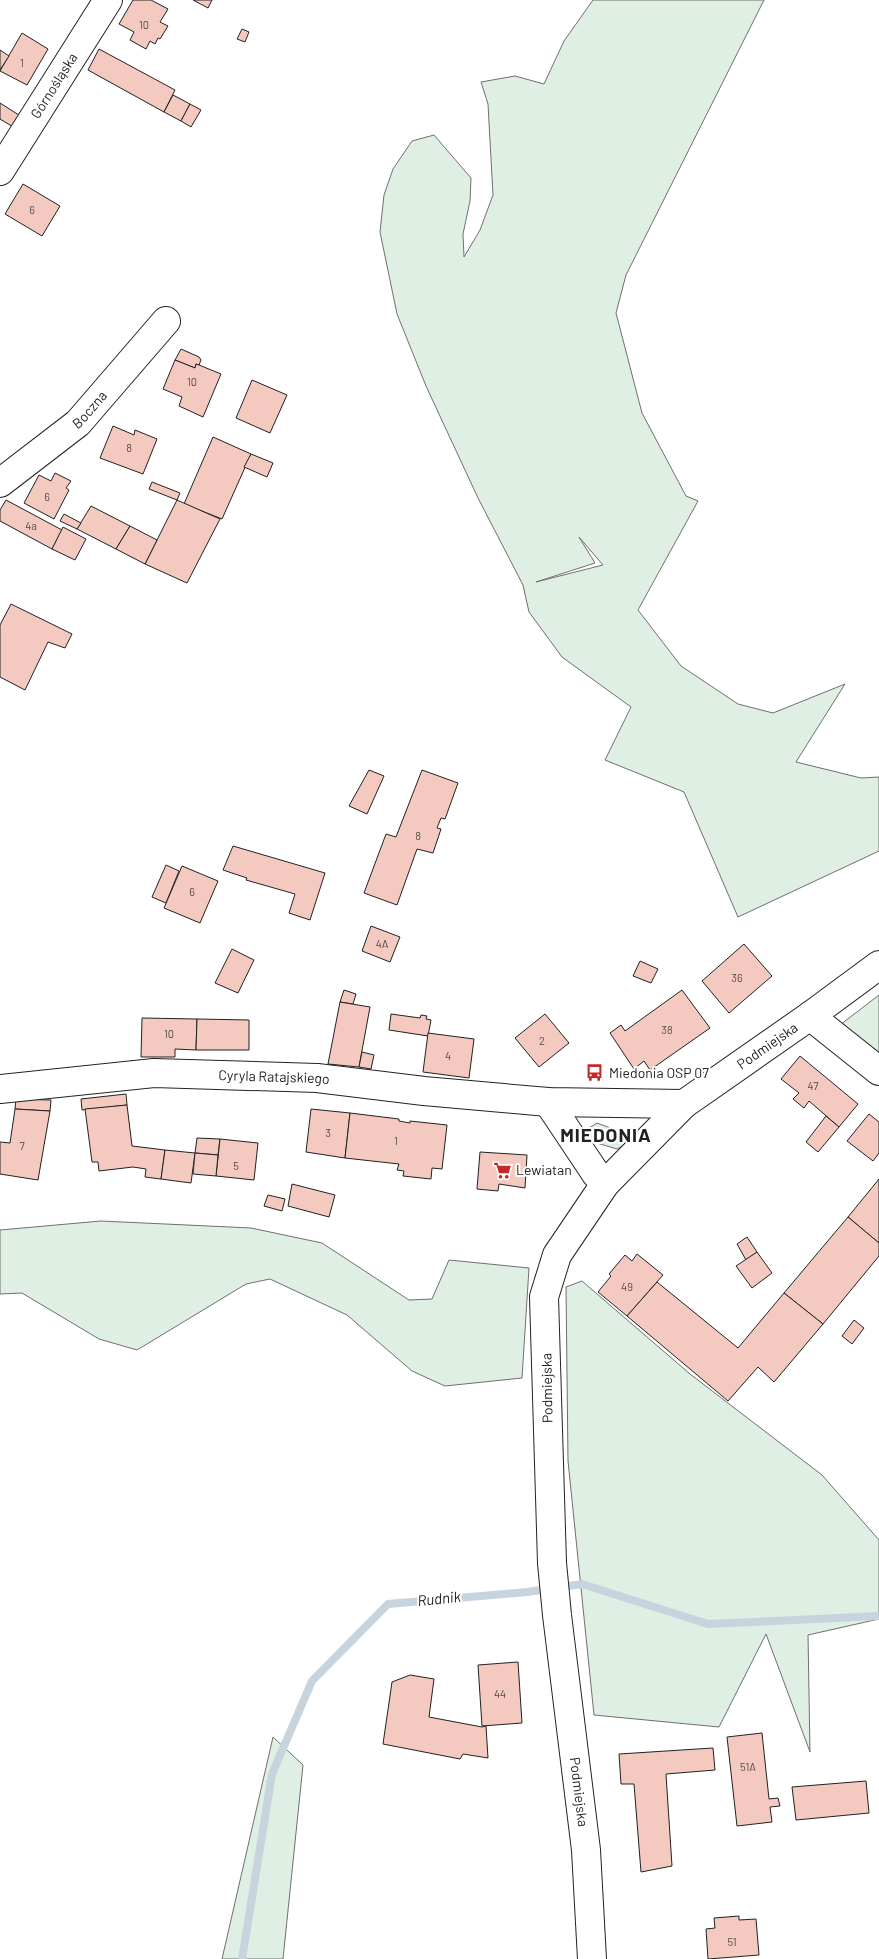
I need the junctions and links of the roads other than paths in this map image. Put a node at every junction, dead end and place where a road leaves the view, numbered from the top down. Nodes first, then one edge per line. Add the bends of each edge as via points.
1 (108, 0) edge
2 (0, 171) edge
3 (166, 321) dead end
4 (0, 483) edge
5 (879, 965) edge
6 (810, 1016) junction
7 (879, 1071) edge
8 (0, 1089) edge
9 (548, 1102) junction
10 (684, 1104) junction
11 (605, 1184) junction
12 (592, 1959) edge

1 - 2 street, Górnośląska
3 - 4 street, Boczna via 78,423
5 - 6 street, Podmiejska
6 - 7 street
6 - 10 street, Podmiejska
8 - 9 street, Cyryla Ratajskiego via 154,1073 317,1078
9 - 10 street, Cyryla Ratajskiego
9 - 11 street
10 - 11 street, Podmiejska
11 - 12 street, Podmiejska via 557,1255 544,1297 552,1563 586,1850

